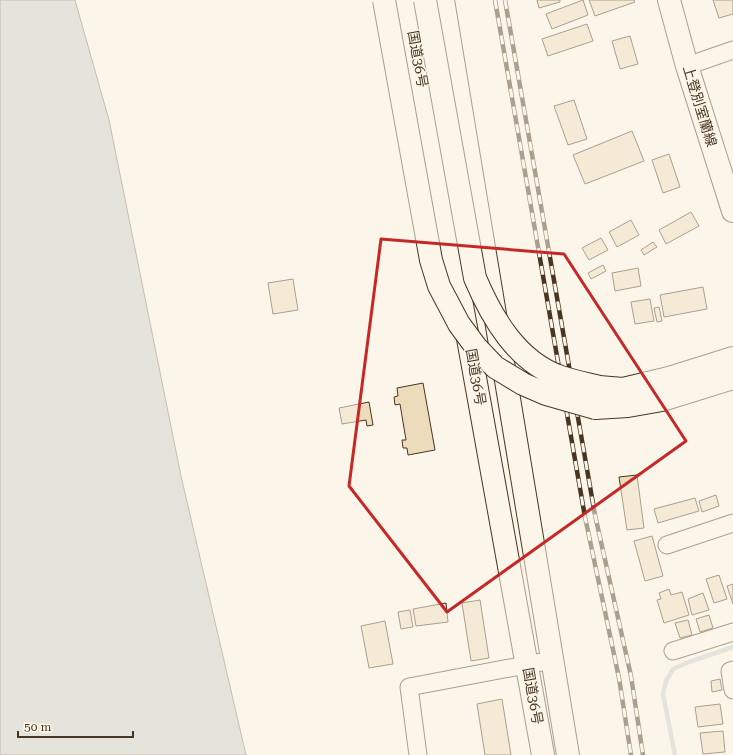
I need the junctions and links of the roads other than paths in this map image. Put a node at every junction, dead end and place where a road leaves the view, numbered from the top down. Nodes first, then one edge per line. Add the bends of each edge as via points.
1 (384, 0) edge
2 (407, 0) edge
3 (425, 0) edge
4 (443, 0) edge
5 (669, 0) edge
6 (733, 50) edge
7 (687, 66) junction
8 (732, 205) edge
9 (733, 358) edge
10 (720, 376) edge
11 (733, 523) edge
12 (667, 545) dead end
13 (733, 632) edge
14 (673, 651) dead end
15 (552, 660) junction
16 (527, 665) junction
17 (733, 670) edge
18 (733, 690) edge
19 (418, 755) edge
20 (543, 755) edge
21 (568, 755) edge

1 - 10 main road, bridge via 431,260 439,286 459,324 476,347 495,367 523,384 546,394 595,408 662,400
2 - 16 main road, 国道36号
3 - 10 main road, bridge via 476,278 485,302 507,336 527,357 543,368 560,377 599,387 623,389 669,378
4 - 15 main road, 国道36号
5 - 7 main road, 上登別室蘭線
6 - 7 street
7 - 8 main road, 上登別室蘭線
9 - 10 main road
11 - 12 street
13 - 14 street
15 - 16 street
15 - 21 main road, 国道36号
16 - 19 street via 409,687
16 - 20 main road, 国道36号
17 - 18 street via 730,671

